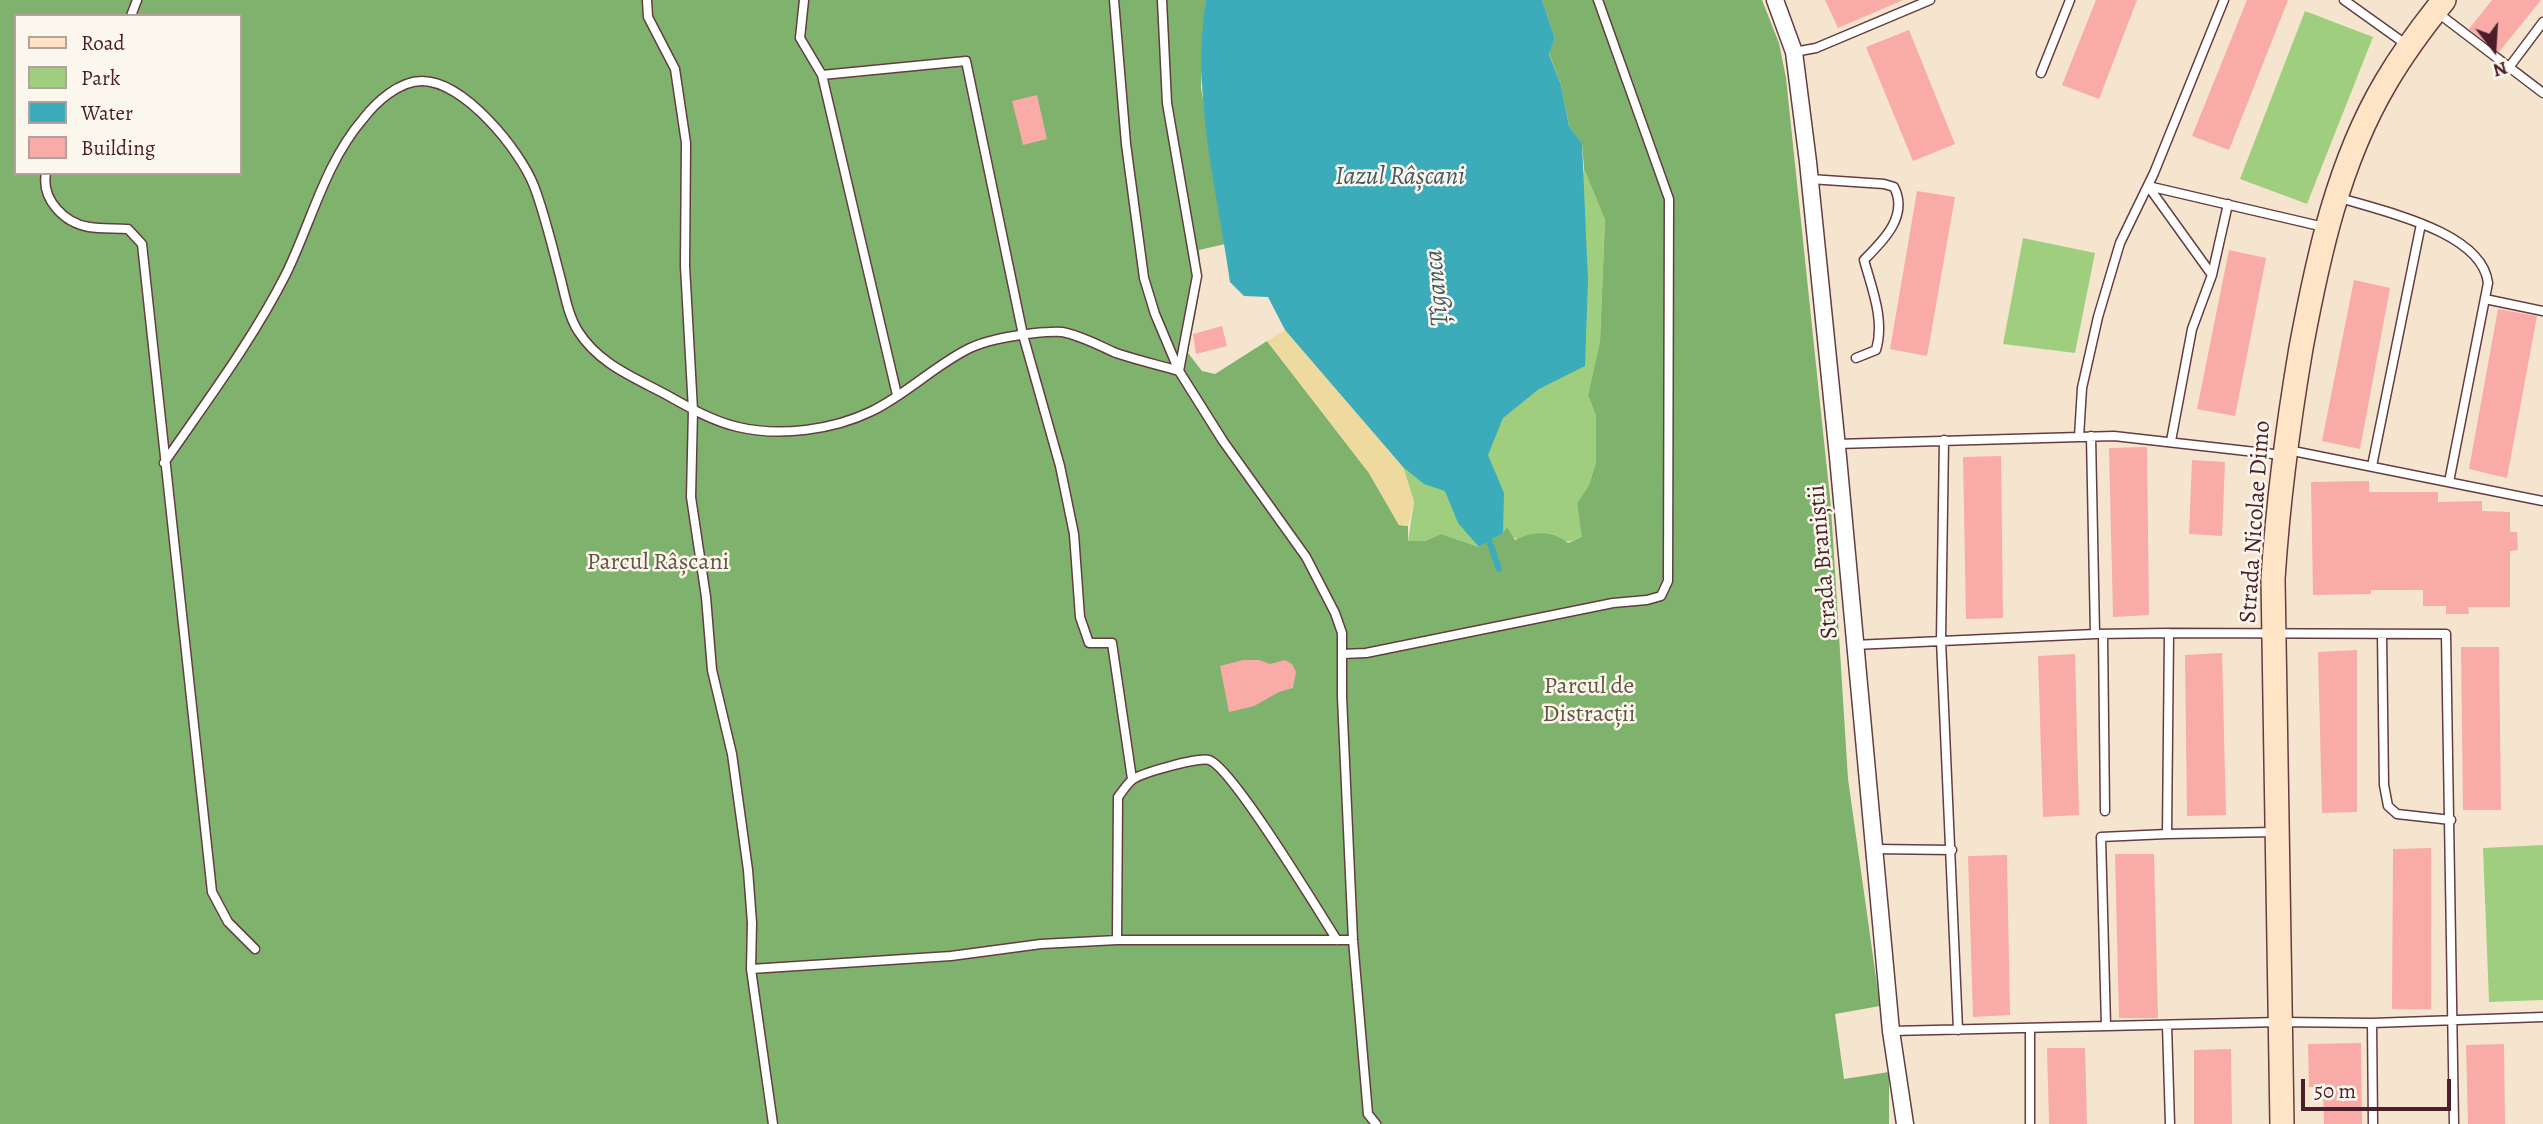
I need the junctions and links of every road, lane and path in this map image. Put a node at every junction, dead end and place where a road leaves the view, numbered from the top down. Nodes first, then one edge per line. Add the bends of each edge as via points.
1 (647, 0) edge
2 (804, 0) edge
3 (1114, 0) edge
4 (1162, 0) edge
5 (1598, 0) edge
6 (1775, 0) edge
7 (1930, 0) edge
8 (2070, 0) edge
9 (2224, 0) edge
10 (2344, 0) edge
11 (2440, 6) edge
12 (2543, 22) edge
13 (2409, 46) junction
14 (1794, 52) junction
15 (2510, 66) junction
16 (2041, 73) dead end
17 (822, 75) junction
18 (2543, 93) edge
19 (46, 175) edge
20 (1810, 179) junction
21 (2148, 186) junction
22 (2337, 197) junction
23 (2228, 204) junction
24 (2421, 224) junction
25 (2327, 228) junction
26 (2212, 275) junction
27 (2485, 299) junction
28 (2543, 311) edge
29 (1023, 335) junction
30 (1856, 358) dead end
31 (1179, 371) junction
32 (897, 395) junction
33 (693, 410) junction
34 (2091, 436) junction
35 (2079, 437) junction
36 (1944, 440) junction
37 (2171, 441) junction
38 (1837, 444) junction
39 (2285, 452) junction
40 (164, 463) junction
41 (2372, 466) junction
42 (2449, 482) junction
43 (2543, 501) edge
44 (2273, 632) junction
45 (2169, 633) junction
46 (2099, 634) junction
47 (2382, 634) junction
48 (1941, 640) junction
49 (1854, 645) junction
50 (1342, 654) junction
51 (1132, 779) junction
52 (2105, 811) dead end
53 (2451, 820) junction
54 (2277, 832) junction
55 (2167, 834) junction
56 (1875, 849) junction
57 (1952, 850) junction
58 (1117, 940) junction
59 (1337, 940) junction
60 (1353, 940) junction
61 (255, 950) dead end
62 (751, 969) junction
63 (2543, 1017) edge
64 (2453, 1021) junction
65 (2280, 1022) junction
66 (2372, 1023) junction
67 (2168, 1025) junction
68 (2106, 1026) junction
69 (2030, 1028) junction
70 (1958, 1030) junction
71 (1891, 1031) junction
72 (773, 1124) edge
73 (1376, 1124) edge
74 (1905, 1124) edge
75 (2030, 1124) edge
76 (2170, 1124) edge
77 (2282, 1124) edge
78 (2373, 1124) edge
79 (2454, 1124) edge

1 - 33 lane via 648,17 675,69 686,143 685,266
2 - 17 lane via 800,38
3 - 31 lane via 1126,144 1144,278
4 - 31 lane via 1167,103 1196,276
5 - 50 lane via 1669,199 1668,581 1661,596 1647,600
6 - 14 street, Strada Braniștii
7 - 14 lane via 1816,48
8 - 16 lane
9 - 21 lane
10 - 13 lane
11 - 13 main road, Strada Nicolae Dimo
11 - 15 lane
12 - 15 lane
13 - 22 main road, Strada Nicolae Dimo via 2367,118
14 - 20 street, Strada Braniștii
15 - 18 lane
17 - 29 lane via 966,61
17 - 32 lane
19 - 40 lane via 44,184 56,211 86,227 128,229 142,244
20 - 30 lane via 1884,184 1894,187 1898,195 1894,224 1864,260 1878,310 1876,350
20 - 38 street, Strada Braniștii
21 - 23 lane
21 - 26 lane
21 - 35 lane via 2120,243 2098,317 2082,388
22 - 24 lane
22 - 25 main road, Strada Nicolae Dimo
23 - 25 lane
23 - 26 lane
24 - 27 lane via 2473,253 2486,270
24 - 41 lane
25 - 39 main road, Strada Nicolae Dimo via 2306,321
26 - 37 lane via 2192,329
27 - 28 lane
27 - 42 lane
29 - 31 lane via 1064,332
29 - 32 lane via 970,348
29 - 51 lane via 1067,496 1080,617 1089,643 1112,643
31 - 50 lane via 1306,556 1342,633
32 - 33 lane via 851,420 792,431 737,427
33 - 40 lane via 628,377 579,333 526,168 471,104 438,83 419,80 383,99 347,140 261,320
33 - 62 lane via 693,527 706,597 712,670 732,754 748,870
34 - 35 lane
34 - 37 lane
34 - 46 lane
35 - 36 lane
36 - 38 lane
36 - 48 lane
37 - 39 lane
38 - 49 street, Strada Braniștii
39 - 41 lane
39 - 44 main road, Strada Nicolae Dimo via 2276,534
40 - 61 lane via 212,892 228,922
41 - 42 lane
42 - 43 lane
44 - 45 lane
44 - 47 lane
44 - 54 main road, Strada Nicolae Dimo
45 - 46 lane
45 - 55 lane
46 - 48 lane
46 - 52 lane
47 - 53 lane via 2388,806 2397,814
47 - 53 lane via 2446,634
48 - 49 lane
48 - 57 lane
49 - 56 street, Strada Braniștii
50 - 60 lane
51 - 58 lane via 1118,797
51 - 59 lane via 1192,759 1210,760 1256,814
53 - 64 lane
54 - 55 lane
54 - 65 main road, Strada Nicolae Dimo
55 - 68 lane via 2101,837
56 - 57 lane
56 - 71 street, Strada Braniștii
57 - 70 lane
58 - 59 lane
58 - 62 lane
59 - 60 lane
60 - 73 lane via 1368,1114
62 - 72 lane
63 - 64 lane
64 - 66 lane
64 - 79 lane
65 - 66 lane
65 - 67 lane
65 - 77 main road, Strada Nicolae Dimo
66 - 78 lane
67 - 68 lane
67 - 76 lane
68 - 69 lane
69 - 70 lane
69 - 75 lane
70 - 71 lane
71 - 74 street, Strada Braniștii

